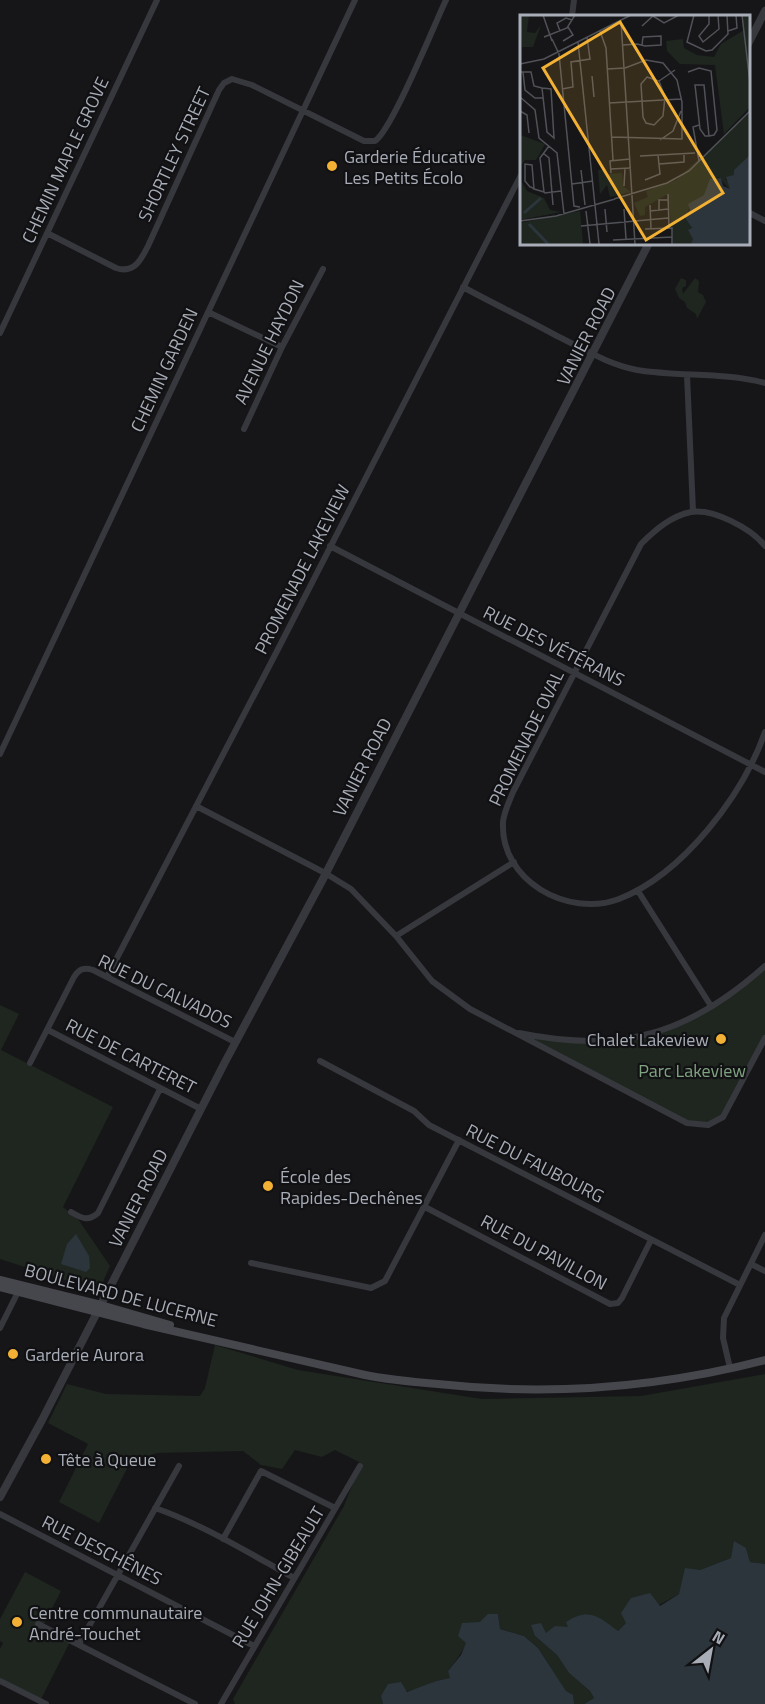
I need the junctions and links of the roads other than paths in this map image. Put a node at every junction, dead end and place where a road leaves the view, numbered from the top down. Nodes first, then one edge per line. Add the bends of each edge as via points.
1 (157, 0) edge
2 (355, 0) edge
3 (446, 0) edge
4 (574, 0) edge
5 (765, 11) edge
6 (572, 15) edge
7 (750, 40) edge
8 (303, 109) junction
9 (520, 177) edge
10 (750, 214) edge
11 (765, 220) edge
12 (47, 233) junction
13 (649, 244) edge
14 (322, 269) dead end
15 (463, 287) junction
16 (208, 312) junction
17 (0, 333) edge
18 (282, 348) junction
19 (593, 356) junction
20 (687, 375) junction
21 (765, 383) edge
22 (244, 429) dead end
23 (693, 511) junction
24 (330, 546) junction
25 (765, 546) edge
26 (458, 613) junction
27 (574, 674) junction
28 (765, 732) edge
29 (0, 754) edge
30 (751, 764) junction
31 (765, 772) edge
32 (196, 806) junction
33 (513, 862) junction
34 (325, 873) junction
35 (638, 891) junction
36 (396, 936) junction
37 (765, 966) edge
38 (107, 977) junction
39 (711, 1006) junction
40 (48, 1030) junction
41 (510, 1031) junction
42 (765, 1038) edge
43 (235, 1042) junction
44 (320, 1062) dead end
45 (30, 1063) dead end
46 (160, 1089) junction
47 (201, 1109) junction
48 (459, 1140) junction
49 (425, 1207) junction
50 (71, 1212) dead end
51 (765, 1235) edge
52 (651, 1240) junction
53 (251, 1263) dead end
54 (751, 1264) junction
55 (765, 1271) edge
56 (0, 1280) edge
57 (740, 1285) junction
58 (0, 1287) edge
59 (20, 1289) junction
60 (99, 1308) junction
61 (0, 1328) edge
62 (765, 1360) edge
63 (730, 1368) junction
64 (179, 1466) dead end
65 (360, 1466) dead end
66 (0, 1497) edge
67 (155, 1508) junction
68 (335, 1508) junction
69 (0, 1514) edge
70 (223, 1539) junction
71 (117, 1575) junction
72 (294, 1578) junction
73 (38, 1624) dead end
74 (79, 1644) junction
75 (254, 1646) junction
76 (0, 1681) edge
77 (46, 1704) edge
78 (195, 1704) edge
79 (221, 1704) edge

1 - 12 street, CHEMIN MAPLE GROVE
2 - 8 street, CHEMIN GARDEN
3 - 8 street, SHORTLEY STREET via 394,112 375,141 364,141
4 - 6 street
5 - 7 street
8 - 12 street, SHORTLEY STREET via 244,82 232,79 224,83 148,246 132,269 116,268
8 - 16 street, CHEMIN GARDEN
9 - 15 street, PROMENADE LAKEVIEW
10 - 11 street
12 - 17 street, CHEMIN MAPLE GROVE
13 - 19 street, VANIER ROAD
14 - 18 street, AVENUE HAYDON
15 - 19 street
15 - 24 street, PROMENADE LAKEVIEW
16 - 18 street
16 - 29 street, CHEMIN GARDEN
18 - 22 street, AVENUE HAYDON
19 - 20 street via 635,370
19 - 26 street, VANIER ROAD
20 - 21 street via 724,375
20 - 23 street
23 - 25 street via 741,525
23 - 27 street, PROMENADE OVAL via 673,518 641,544
24 - 26 street, RUE DES VÉTÉRANS
24 - 32 street, PROMENADE LAKEVIEW
26 - 27 street, RUE DES VÉTÉRANS
26 - 34 street, VANIER ROAD
27 - 30 street, RUE DES VÉTÉRANS
27 - 33 street, PROMENADE OVAL via 513,792 503,820 507,852
28 - 30 street, PROMENADE OVAL
30 - 31 street, RUE DES VÉTÉRANS
30 - 35 street, PROMENADE OVAL via 704,834
32 - 34 street
32 - 38 street, PROMENADE LAKEVIEW
33 - 35 street, PROMENADE OVAL via 528,881 562,901 581,905 601,903
33 - 36 street
34 - 36 street via 351,889
34 - 43 street, VANIER ROAD
35 - 39 street
36 - 41 street via 432,981 470,1009
37 - 39 street
38 - 40 street, RUE DU CALVADOS via 88,969 79,970
38 - 43 street, RUE DU CALVADOS
39 - 41 street via 651,1034 615,1041 561,1039
40 - 45 street, RUE DU CALVADOS
40 - 46 street, RUE DE CARTERET
41 - 42 street via 697,1125 708,1125 723,1117
43 - 47 street, VANIER ROAD
44 - 48 street, RUE DU FAUBOURG via 414,1111 423,1122
46 - 47 street, RUE DE CARTERET
46 - 50 street via 98,1214 81,1218
47 - 60 street, VANIER ROAD
48 - 49 street
48 - 52 street, RUE DU FAUBOURG
49 - 52 street, RUE DU PAVILLON via 610,1304 622,1298
49 - 53 street via 385,1281 372,1288
51 - 54 street
52 - 57 street, RUE DU FAUBOURG
54 - 55 street
54 - 57 street
56 - 59 main road, BOULEVARD DE LUCERNE
57 - 63 street via 723,1324
58 - 59 main road, BOULEVARD DE LUCERNE
59 - 60 main road, BOULEVARD DE LUCERNE
59 - 61 street
60 - 63 main road, BOULEVARD DE LUCERNE via 395,1381 516,1391 630,1386
60 - 66 street, VANIER ROAD
62 - 63 main road, BOULEVARD DE LUCERNE
64 - 67 street
65 - 68 street, RUE JOHN-GIBEAULT
67 - 70 street
67 - 71 street
68 - 70 street via 261,1471
68 - 72 street, RUE JOHN-GIBEAULT
69 - 71 street, RUE DESCHÊNES
70 - 72 street
71 - 74 street
71 - 75 street, RUE DESCHÊNES
72 - 75 street, RUE JOHN-GIBEAULT
73 - 74 street
74 - 78 street
75 - 79 street, RUE JOHN-GIBEAULT
76 - 77 street

